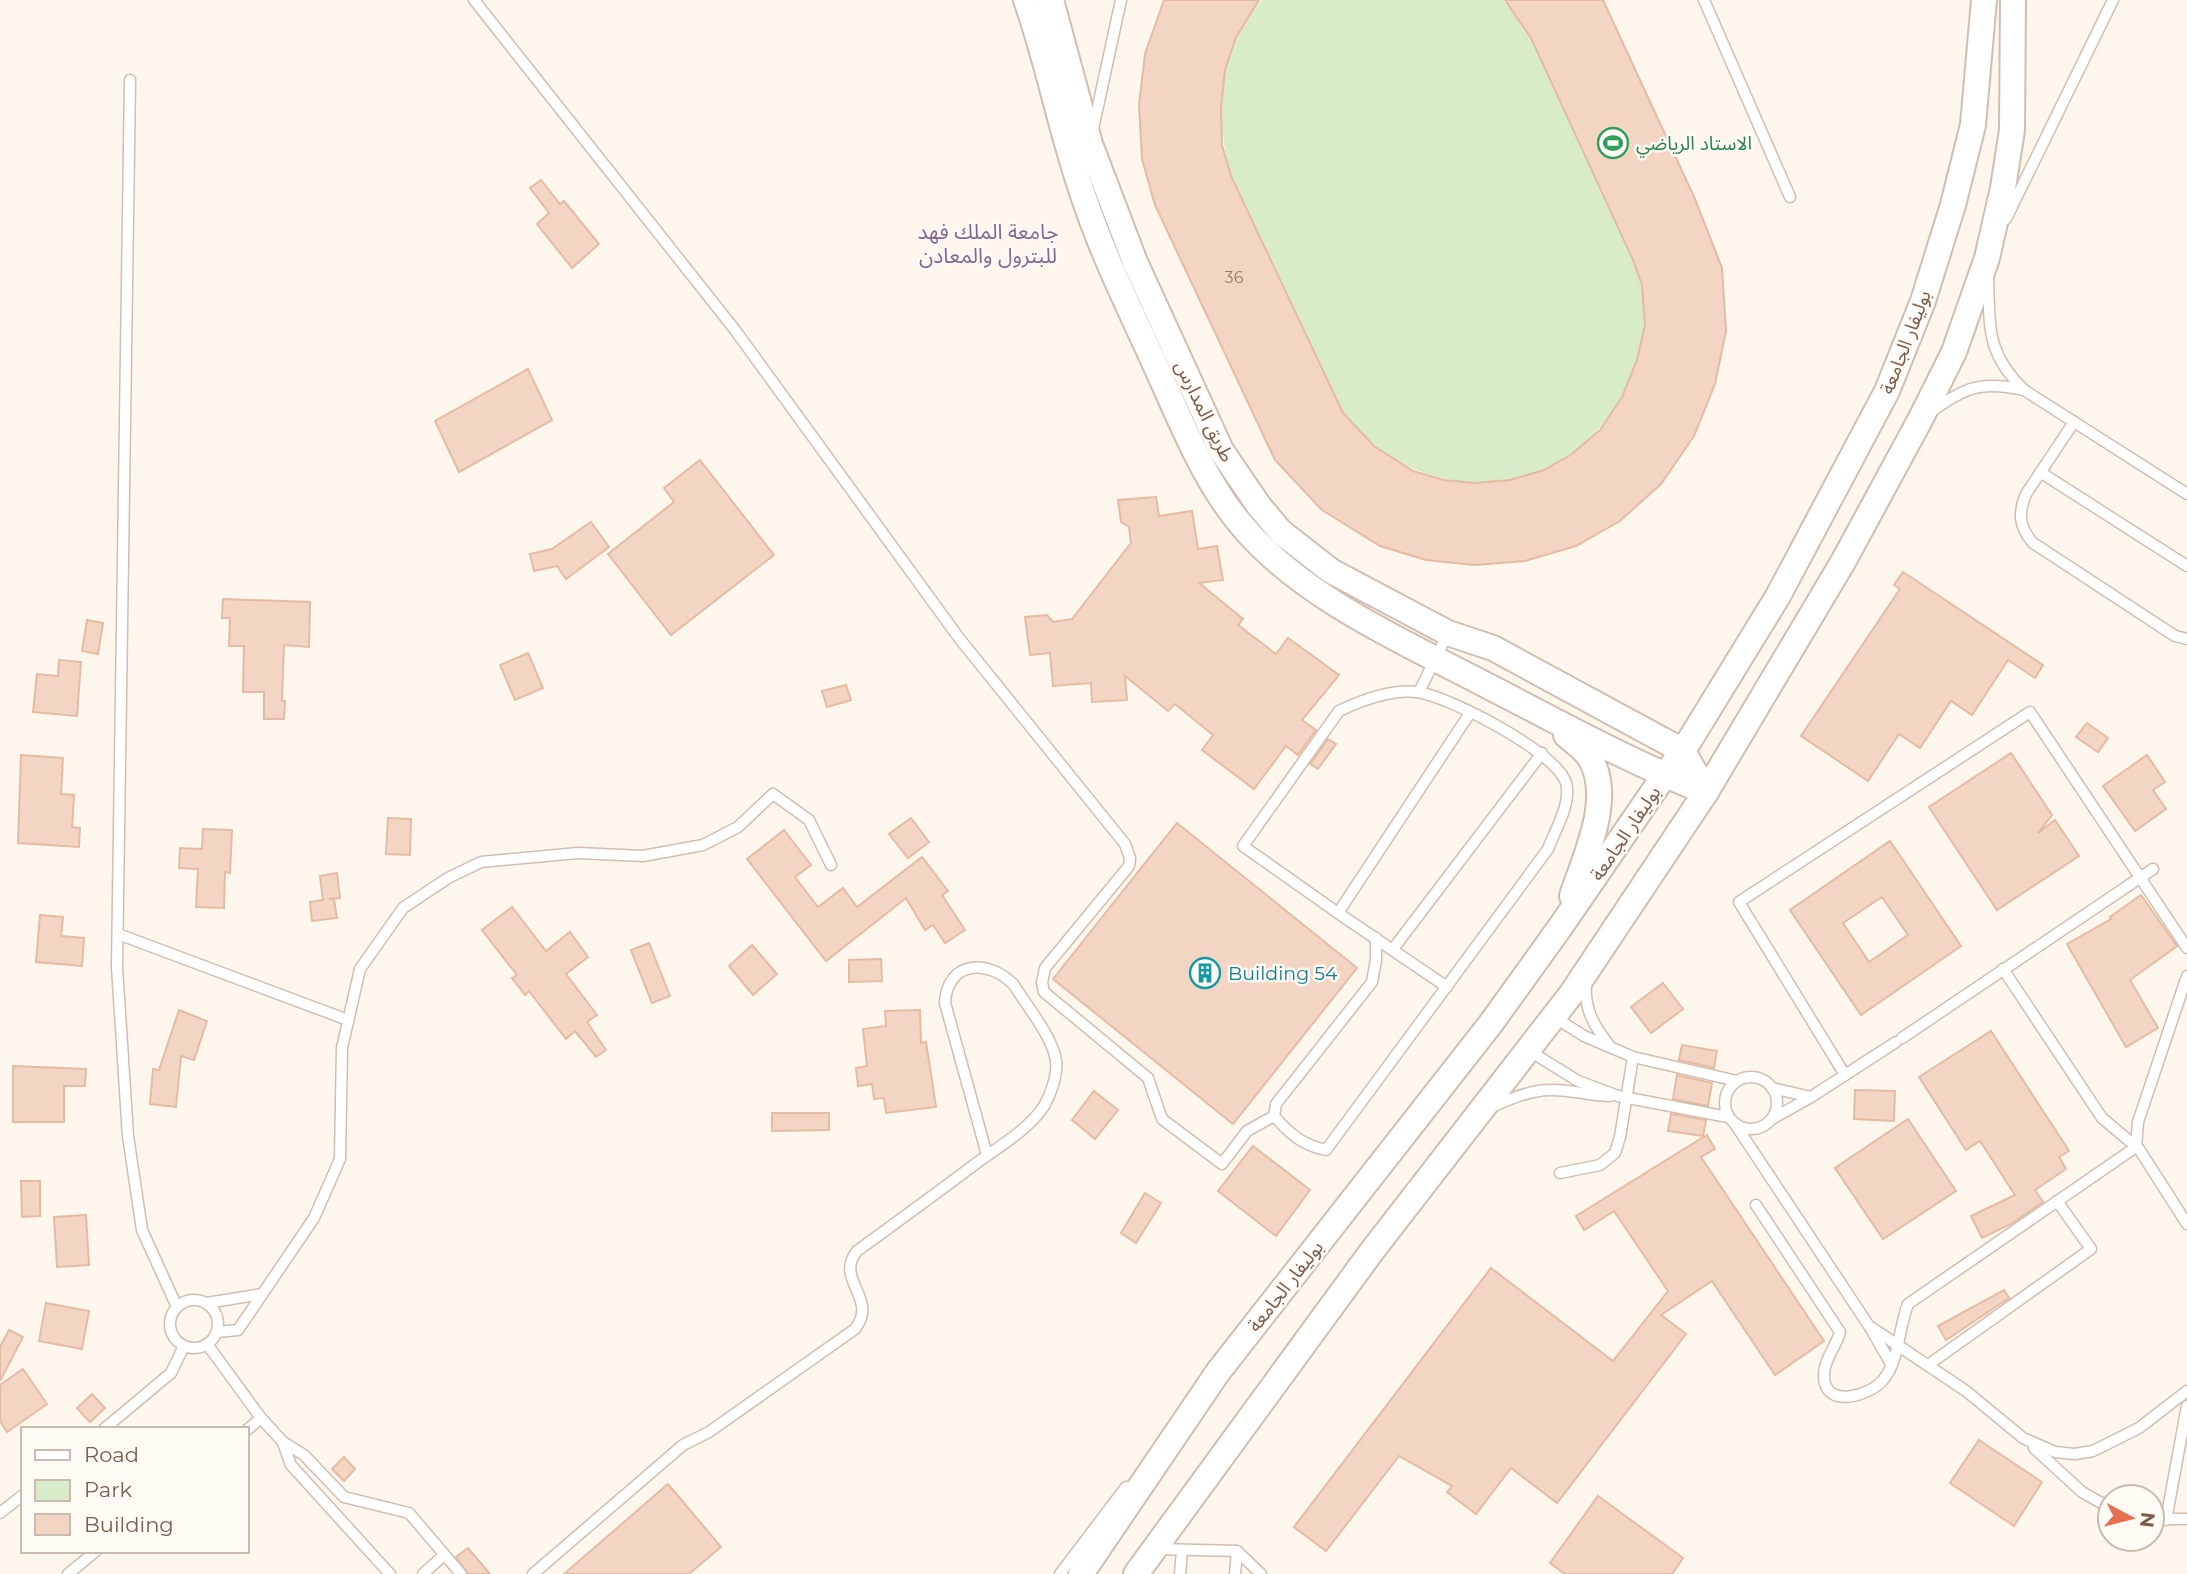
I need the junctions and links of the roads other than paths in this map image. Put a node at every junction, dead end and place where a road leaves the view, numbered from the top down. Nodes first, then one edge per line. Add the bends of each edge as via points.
1 (474, 0) edge
2 (1026, 0) edge
3 (1051, 0) edge
4 (1122, 0) edge
5 (1704, 0) edge
6 (1984, 0) edge
7 (2013, 0) edge
8 (2113, 0) edge
9 (130, 80) dead end
10 (1973, 125) junction
11 (2012, 131) junction
12 (1090, 144) junction
13 (1790, 197) dead end
14 (1987, 258) junction
15 (2024, 390) junction
16 (1920, 420) junction
17 (2074, 422) junction
18 (2040, 472) junction
19 (2187, 494) edge
20 (2187, 566) edge
21 (1448, 633) junction
22 (2187, 639) edge
23 (1436, 660) junction
24 (1419, 692) junction
25 (1471, 713) junction
26 (1545, 716) junction
27 (1684, 751) junction
28 (1542, 753) junction
29 (1664, 776) junction
30 (1706, 792) junction
31 (831, 866) dead end
32 (2153, 869) dead end
33 (2140, 878) junction
34 (1338, 913) junction
35 (1561, 926) junction
36 (118, 934) junction
37 (1376, 938) junction
38 (2187, 948) edge
39 (1393, 949) junction
40 (2003, 969) junction
41 (1586, 971) junction
42 (2187, 976) edge
43 (1447, 987) junction
44 (1553, 1016) junction
45 (348, 1020) junction
46 (1611, 1048) junction
47 (1527, 1050) junction
48 (1633, 1057) junction
49 (1845, 1075) junction
50 (1737, 1081) junction
51 (1772, 1088) junction
52 (1622, 1096) junction
53 (1811, 1097) junction
54 (1274, 1116) junction
55 (1772, 1119) junction
56 (1732, 1121) junction
57 (1461, 1136) junction
58 (2136, 1147) junction
59 (987, 1155) junction
60 (1560, 1173) dead end
61 (2057, 1201) junction
62 (1756, 1205) dead end
63 (2187, 1224) edge
64 (262, 1294) junction
65 (207, 1303) junction
66 (177, 1307) junction
67 (1869, 1326) junction
68 (217, 1332) junction
69 (207, 1344) junction
70 (184, 1346) junction
71 (1899, 1346) junction
72 (1891, 1364) junction
73 (1928, 1365) junction
74 (1218, 1372) junction
75 (2187, 1391) edge
76 (2187, 1406) edge
77 (261, 1418) junction
78 (106, 1427) edge
79 (248, 1429) edge
80 (2023, 1438) junction
81 (283, 1442) junction
82 (21, 1496) edge
83 (2096, 1500) edge
84 (0, 1513) edge
85 (2187, 1519) edge
86 (2166, 1520) joint
87 (1155, 1549) junction
88 (1182, 1550) junction
89 (1237, 1550) junction
90 (94, 1553) edge
91 (444, 1555) junction
92 (68, 1574) edge
93 (390, 1574) edge
94 (422, 1574) edge
95 (461, 1574) edge
96 (533, 1574) edge
97 (1060, 1574) edge
98 (1081, 1574) edge
99 (1136, 1574) edge
100 (1180, 1574) edge
101 (1235, 1574) edge
102 (1261, 1574) edge

1 - 54 lane via 735,330 959,638 1125,844 1129,866 1045,968 1044,992 1148,1077 1162,1119 1222,1164 1247,1131
2 - 23 street via 1084,200 1177,414 1222,497 1243,527 1298,579
3 - 12 street, طريق المدارس
4 - 12 lane
5 - 13 lane
6 - 10 street, بوليفار الجامعة
7 - 11 street
8 - 14 lane
9 - 36 lane
10 - 11 street
10 - 27 street, بوليفار الجامعة via 1926,289 1887,391 1778,596
11 - 14 street
12 - 21 street, طريق المدارس via 1135,262 1221,450 1252,496 1281,531 1331,571
14 - 15 lane via 1991,337 2001,364
14 - 16 street via 1954,352
15 - 16 lane via 1976,386 1961,391
15 - 17 lane
16 - 30 street via 1843,562
17 - 18 lane
17 - 19 lane
18 - 20 lane
18 - 22 lane via 2021,506 2025,535 2175,636
21 - 23 lane
21 - 27 street, طريق المدارس via 1493,648
23 - 24 lane
23 - 26 street
24 - 25 lane
24 - 34 lane via 1398,692 1339,711 1243,846
25 - 28 lane
25 - 34 lane
26 - 29 street
26 - 35 street via 1589,757 1600,783 1595,829
27 - 29 street, بوليفار الجامعة
27 - 30 street
28 - 39 lane
28 - 43 lane via 1560,771 1567,799 1548,849
29 - 30 street
29 - 35 street, بوليفار الجامعة
30 - 41 street
31 - 45 lane via 809,820 774,794 738,827 703,845 643,856 578,853 481,862 403,908 360,969
32 - 33 lane
33 - 38 lane
33 - 40 lane
33 - 49 lane via 2030,712 1739,902
34 - 37 lane
35 - 74 street, بوليفار الجامعة
36 - 45 lane
36 - 66 lane via 128,1136 142,1230
37 - 39 lane
37 - 54 lane via 1372,982 1276,1104
39 - 43 lane
40 - 49 lane
40 - 58 lane via 2102,1118
41 - 44 street
41 - 46 lane via 1589,1013
42 - 58 lane via 2138,1122
43 - 54 lane via 1326,1150 1289,1133
44 - 46 lane
44 - 47 street
45 - 64 lane via 342,1048 340,1158 314,1218
46 - 48 lane
47 - 52 lane via 1578,1081
47 - 57 street
48 - 50 lane
48 - 52 lane
49 - 53 lane
50 - 51 lane via 1757,1078
50 - 56 lane via 1725,1097
51 - 53 lane
51 - 55 lane via 1777,1099
52 - 56 lane
52 - 57 lane via 1550,1090 1525,1094 1492,1106
52 - 60 lane via 1615,1153 1600,1165
53 - 55 lane
55 - 56 lane via 1754,1129
56 - 67 lane
57 - 87 street via 1364,1261
58 - 61 lane
58 - 63 lane
59 - 59 lane via 1043,1107 1052,1088 1056,1059 1014,985 998,971 976,968 951,980 945,1003
59 - 96 lane via 856,1251 850,1272 864,1307 855,1329 709,1432 683,1445
61 - 71 lane via 1908,1304
61 - 73 lane via 2091,1249
62 - 72 lane via 1840,1332 1825,1365 1829,1389 1839,1397 1857,1396 1883,1381
64 - 65 lane
64 - 68 lane via 238,1330
65 - 66 lane via 191,1300
65 - 68 lane via 217,1316
66 - 70 lane via 170,1328
67 - 71 lane
67 - 72 lane
68 - 69 lane
69 - 70 lane
69 - 77 lane
70 - 78 lane via 172,1373
71 - 72 lane
71 - 73 lane
73 - 80 lane
74 - 97 lane
74 - 98 street, بوليفار الجامعة
75 - 80 lane via 2138,1428 2093,1451 2055,1452
76 - 86 lane
77 - 79 lane
77 - 81 lane
80 - 83 lane
81 - 91 lane via 304,1455 344,1497 409,1513
81 - 93 lane via 291,1465
82 - 84 lane
85 - 86 lane
87 - 88 lane
87 - 99 street
88 - 89 lane
88 - 100 lane
89 - 101 lane
89 - 102 lane
90 - 92 lane
91 - 94 lane
91 - 95 lane

